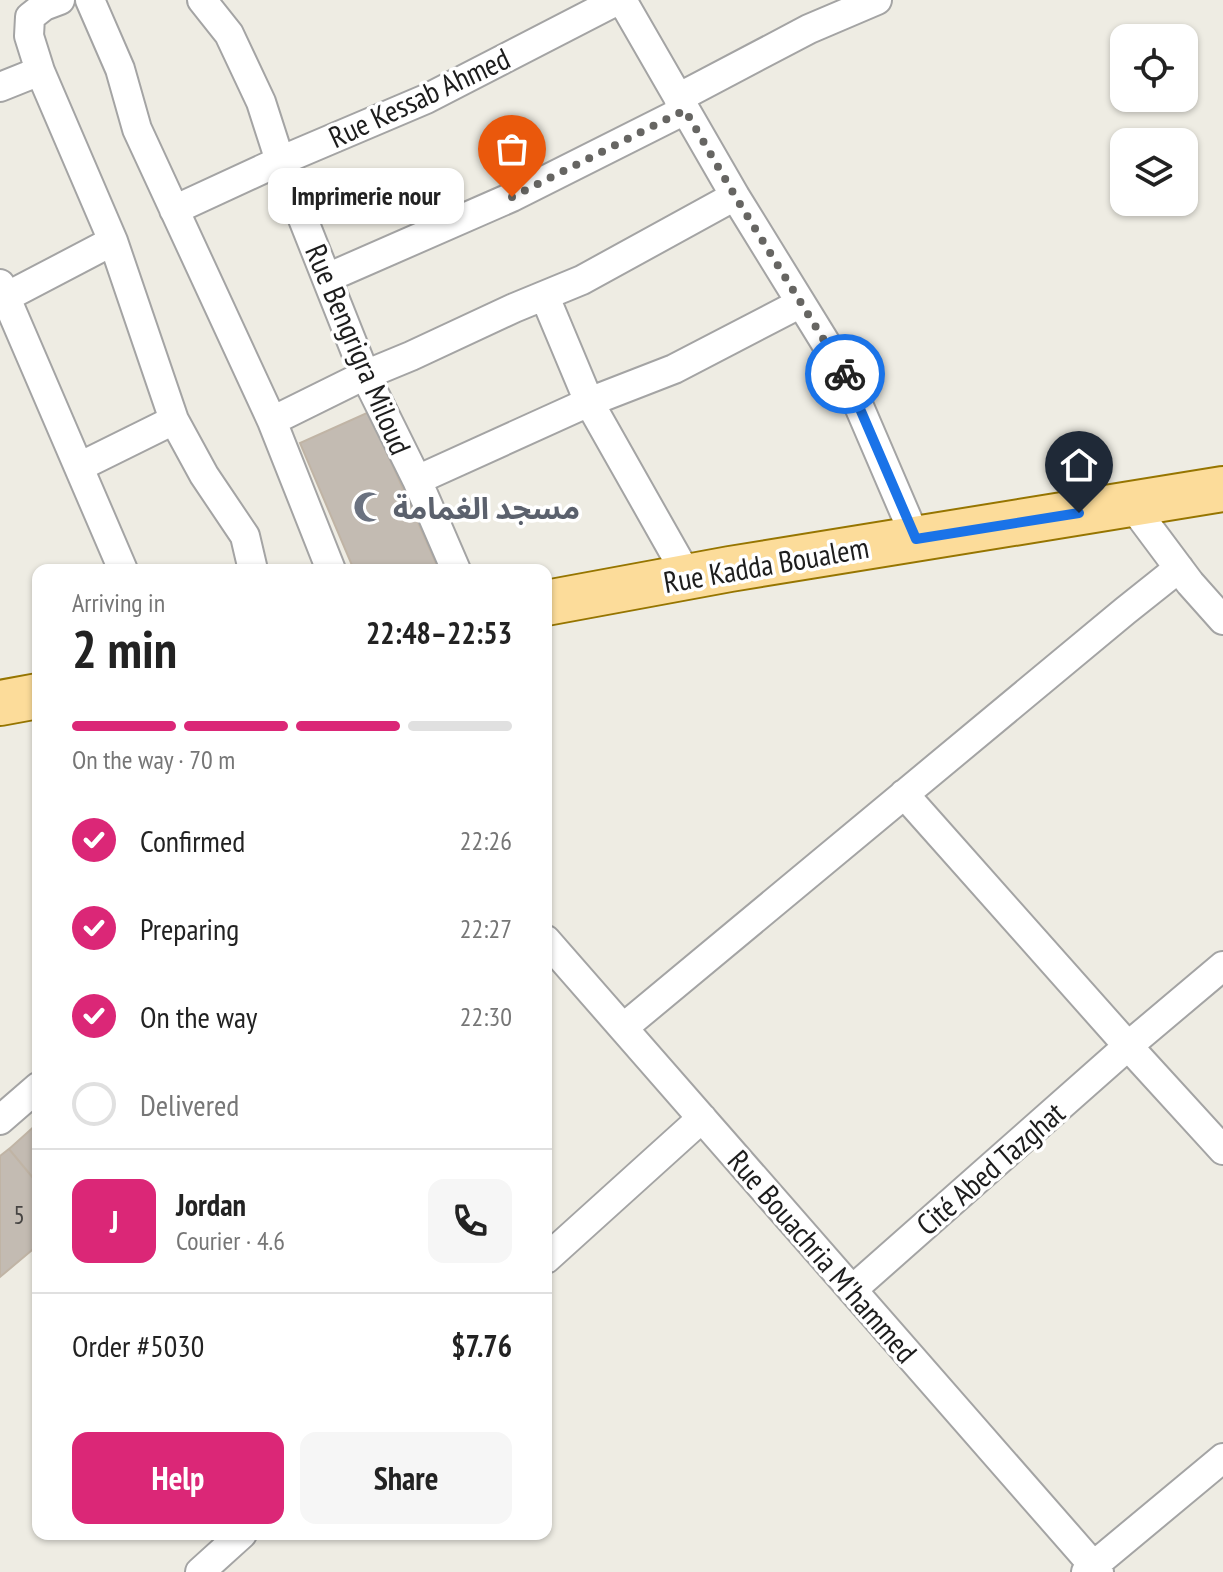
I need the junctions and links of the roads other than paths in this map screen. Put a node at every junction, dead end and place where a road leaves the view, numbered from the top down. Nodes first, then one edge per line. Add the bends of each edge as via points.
1 (60, 0) edge
2 (90, 0) edge
3 (202, 0) edge
4 (620, 0) edge
5 (877, 0) edge
6 (40, 71) junction
7 (0, 87) edge
8 (682, 104) junction
9 (280, 161) junction
10 (735, 196) junction
11 (174, 210) junction
12 (113, 241) junction
13 (327, 278) junction
14 (3, 290) edge
15 (545, 297) junction
16 (801, 303) junction
17 (365, 375) junction
18 (589, 402) junction
19 (174, 420) junction
20 (272, 421) junction
21 (79, 467) junction
22 (417, 480) junction
23 (1223, 489) edge
24 (1131, 504) junction
25 (916, 539) junction
26 (120, 564) edge
27 (252, 564) edge
28 (329, 564) edge
29 (453, 564) edge
30 (1179, 568) junction
31 (688, 577) junction
32 (552, 602) edge
33 (1223, 620) edge
34 (32, 697) edge
35 (0, 703) edge
36 (904, 794) junction
37 (552, 947) edge
38 (1223, 966) edge
39 (623, 1028) junction
40 (1128, 1046) junction
41 (32, 1092) edge
42 (702, 1118) junction
43 (0, 1120) edge
44 (1223, 1150) edge
45 (552, 1254) edge
46 (852, 1290) junction
47 (1223, 1458) edge
48 (235, 1540) edge
49 (1093, 1570) edge
50 (200, 1572) edge

1 - 6 street via 30,17 29,36
2 - 11 street via 120,69 137,129
3 - 9 street, Rue Bengrigra Miloud via 229,34 261,102
4 - 8 street
4 - 9 street, Rue Kessab Ahmed via 426,99
5 - 8 street via 809,29
6 - 7 street
6 - 12 street
8 - 10 street
8 - 13 street via 512,197
9 - 11 street, Rue Kessab Ahmed
9 - 13 street, Rue Bengrigra Miloud
10 - 15 street
10 - 16 street
11 - 20 street
12 - 14 street
12 - 19 street
13 - 17 street, Rue Bengrigra Miloud
14 - 21 street
15 - 17 street
15 - 18 street
16 - 18 street via 674,369
16 - 25 street via 846,376
17 - 20 street
17 - 22 street, Rue Bengrigra Miloud
18 - 22 street
18 - 31 street
19 - 21 street
19 - 27 street via 245,536
20 - 28 street
21 - 26 street
22 - 29 street, Rue Bengrigra Miloud
23 - 24 main road, Rue Kadda Boualem
24 - 25 main road, Rue Kadda Boualem
24 - 30 street
25 - 31 main road, Rue Kadda Boualem
30 - 33 street
30 - 36 street
31 - 32 main road, Rue Kadda Boualem
34 - 35 main road
36 - 39 street
36 - 40 street
37 - 39 street, Rue Bouachria M'hammed
38 - 40 street, Cité Abed Tazghat
39 - 42 street, Rue Bouachria M'hammed
40 - 44 street
40 - 46 street, Cité Abed Tazghat
41 - 43 street
42 - 45 street
42 - 46 street, Rue Bouachria M'hammed
46 - 49 street, Rue Bouachria M'hammed
47 - 49 street
48 - 50 street

